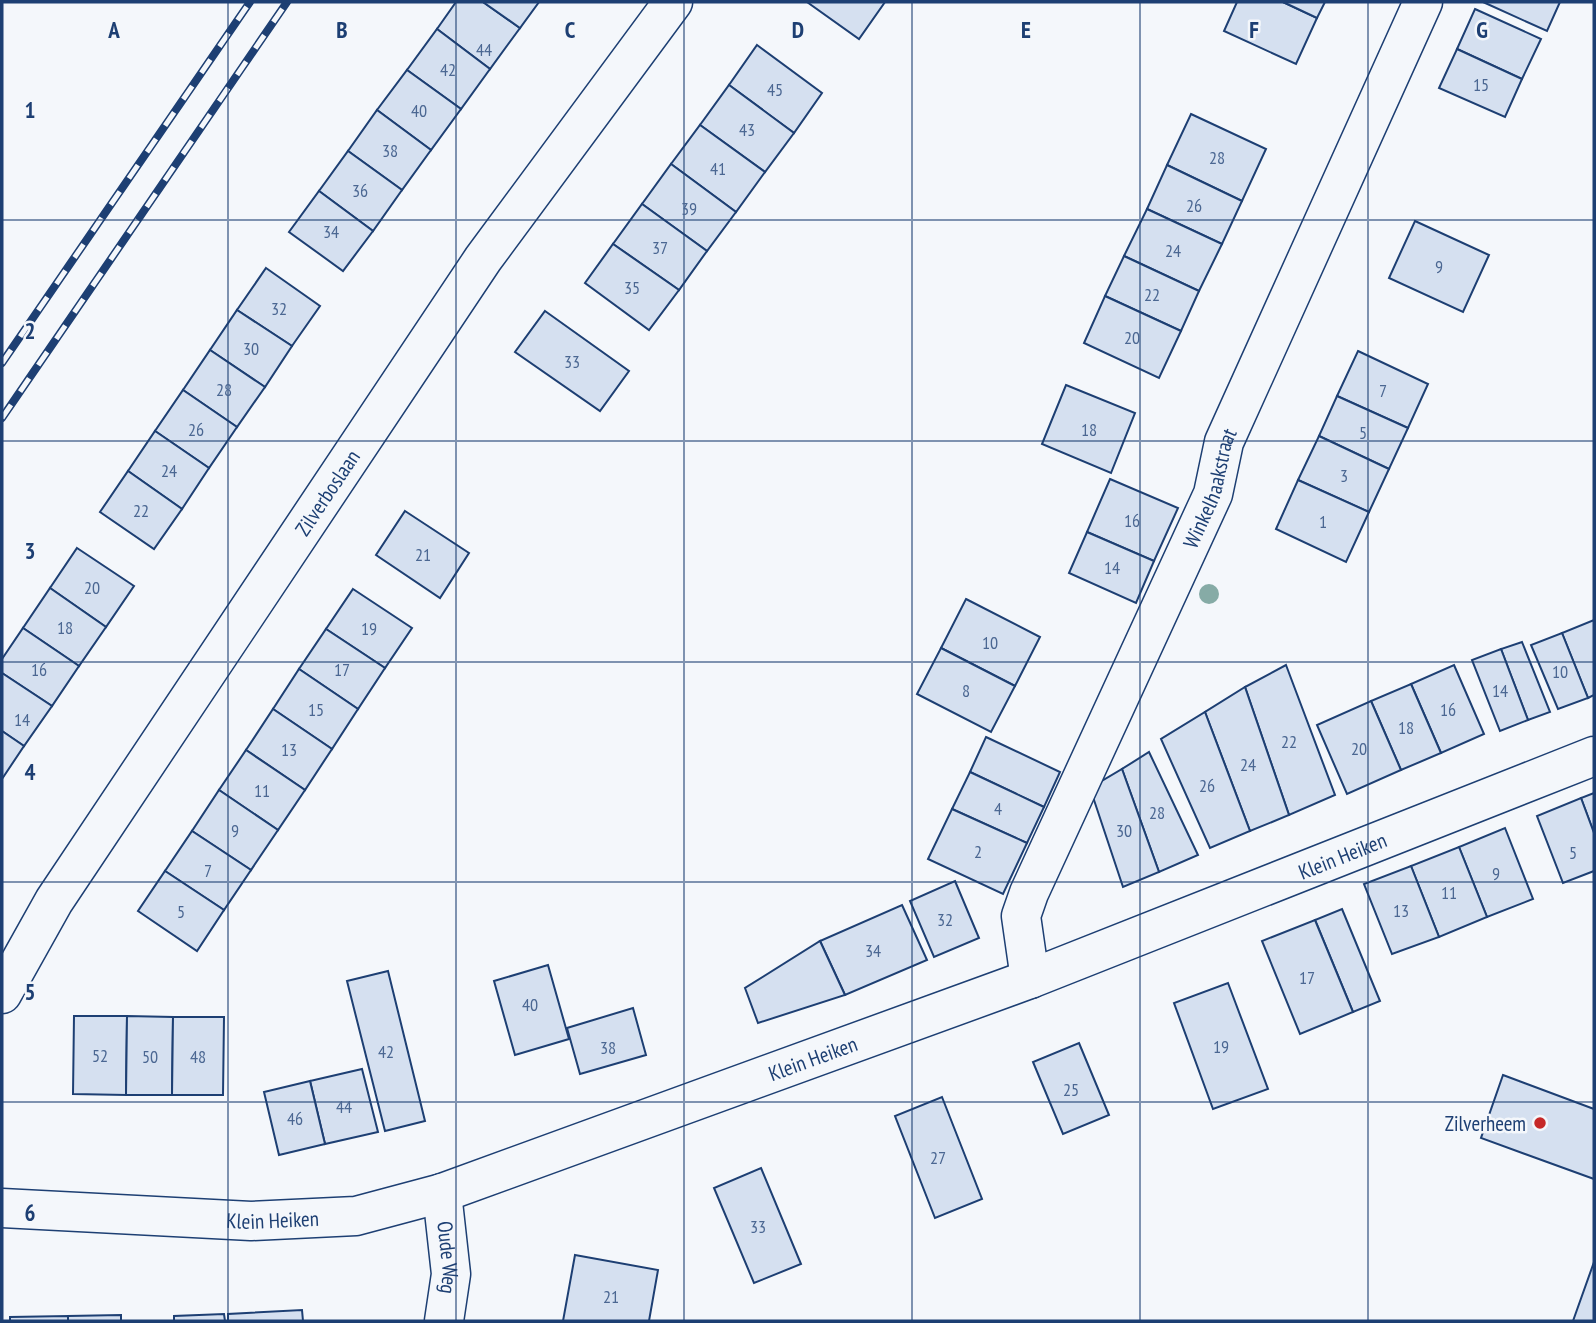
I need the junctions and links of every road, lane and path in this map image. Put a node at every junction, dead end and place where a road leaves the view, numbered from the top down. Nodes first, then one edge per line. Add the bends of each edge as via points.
1 (673, 2) edge
2 (1423, 2) edge
3 (1594, 756) edge
4 (1030, 979) junction
5 (2, 994) edge
6 (442, 1194) junction
7 (2, 1208) edge
8 (444, 1321) edge

1 - 5 street, Zilverboslaan via 482,258 54,901
2 - 4 street, Winkelhaakstraat via 1224,442 1213,494 1029,893 1021,916
3 - 4 street, Klein Heiken
4 - 6 street, Klein Heiken
6 - 7 street, Klein Heiken via 355,1216 251,1221
6 - 8 street, Oude Weg via 451,1274

